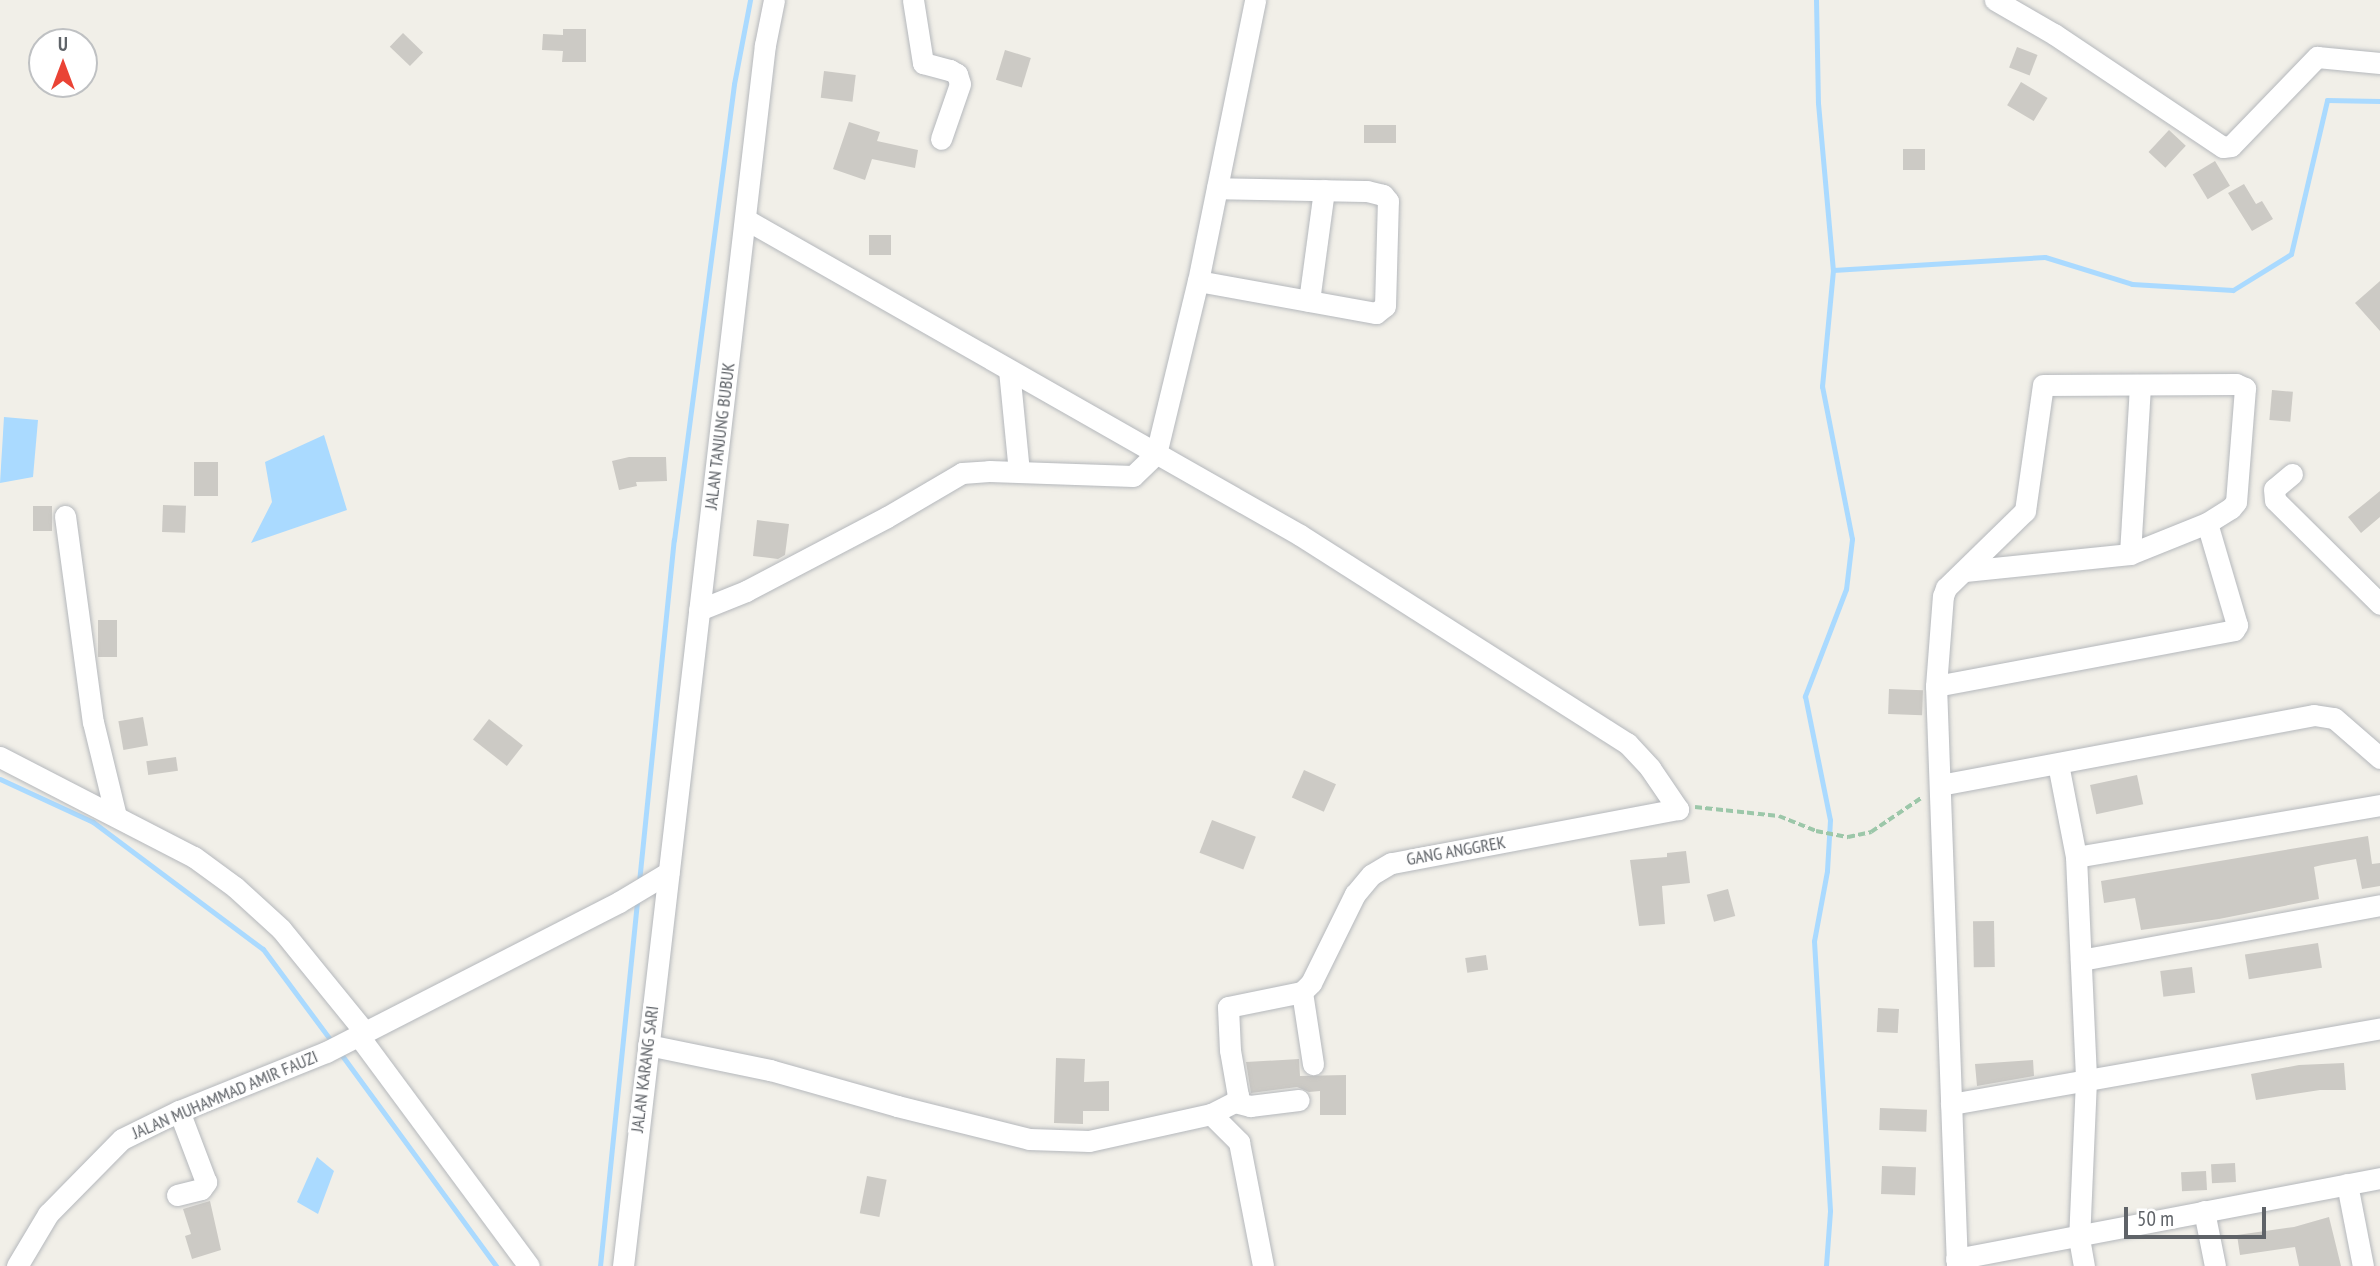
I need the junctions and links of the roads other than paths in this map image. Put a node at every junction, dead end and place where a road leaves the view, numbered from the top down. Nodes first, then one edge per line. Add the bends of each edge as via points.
1 (774, 0) edge
2 (913, 0) edge
3 (1255, 0) edge
4 (1995, 0) edge
5 (2380, 63) edge
6 (941, 139) dead end
7 (1217, 188) junction
8 (1324, 190) junction
9 (745, 219) junction
10 (1198, 281) junction
11 (1309, 301) junction
12 (1009, 370) junction
13 (2140, 386) junction
14 (1156, 454) junction
15 (1019, 472) junction
16 (2292, 474) dead end
17 (65, 516) dead end
18 (2207, 523) junction
19 (2130, 554) junction
20 (1965, 571) junction
21 (2380, 604) edge
22 (699, 610) junction
23 (1936, 686) junction
24 (0, 757) edge
25 (2380, 758) edge
26 (2058, 764) junction
27 (1940, 785) junction
28 (2380, 805) edge
29 (116, 816) junction
30 (2076, 857) junction
31 (661, 877) junction
32 (2380, 905) edge
33 (2081, 960) junction
34 (1302, 992) junction
35 (2380, 1028) edge
36 (358, 1035) junction
37 (648, 1045) junction
38 (1313, 1064) dead end
39 (2086, 1080) junction
40 (1299, 1100) dead end
41 (1235, 1102) junction
42 (1951, 1104) junction
43 (179, 1111) junction
44 (1212, 1114) junction
45 (2380, 1178) edge
46 (2347, 1184) junction
47 (177, 1195) dead end
48 (2204, 1212) junction
49 (2079, 1238) junction
50 (1956, 1263) edge
51 (17, 1266) edge
52 (529, 1266) edge
53 (623, 1266) edge
54 (1262, 1266) edge
55 (2084, 1266) edge
56 (2215, 1266) edge
57 (2363, 1266) edge

1 - 9 street, JALAN TANJUNG BUBUK
2 - 6 street via 923,63 950,70 960,84
3 - 7 street
4 - 5 street via 2054,34 2223,148 2231,146 2318,57
7 - 8 street
7 - 10 street
8 - 11 street
8 - 11 street via 1378,192 1388,201 1385,306 1376,313
9 - 12 street
9 - 22 street, JALAN TANJUNG BUBUK
10 - 11 street
10 - 14 street
12 - 14 street
12 - 15 street
13 - 18 street via 2236,384 2245,388 2236,502
13 - 19 street
13 - 20 street via 2043,385 2025,511
14 - 15 street via 1133,476
14 - 34 street, GANG ANGGREK via 1300,535 1627,743 1688,808 1391,863 1371,875 1355,894 1311,984
15 - 22 street via 962,474 758,584
16 - 21 street via 2274,489 2275,500
17 - 29 street via 93,722
18 - 19 street
18 - 23 street via 2237,625 2234,631
19 - 20 street
20 - 23 street via 1947,588 1941,603
22 - 31 street, JALAN TANJUNG BUBUK
23 - 27 street
24 - 29 street
25 - 26 street via 2334,718 2314,715
26 - 27 street
26 - 30 street
27 - 42 street
28 - 30 street
29 - 36 street via 194,857 235,887 281,929
30 - 33 street
31 - 36 street, JALAN MUHAMMAD AMIR FAUZI
31 - 37 street, JALAN KARANG SARI
32 - 33 street
33 - 39 street
34 - 38 street
34 - 41 street via 1228,1007
35 - 39 street
36 - 43 street, JALAN MUHAMMAD AMIR FAUZI
36 - 52 street
37 - 44 street via 770,1070 1029,1139 1089,1141
37 - 53 street, JALAN KARANG SARI
39 - 42 street
39 - 49 street
40 - 41 street via 1250,1106
41 - 44 street
42 - 50 street
43 - 47 street via 206,1182 201,1189
43 - 51 street, JALAN MUHAMMAD AMIR FAUZI via 122,1139 48,1214
44 - 54 street via 1239,1142
45 - 46 street
46 - 48 street
46 - 57 street
48 - 49 street
48 - 56 street
49 - 50 street
49 - 55 street

